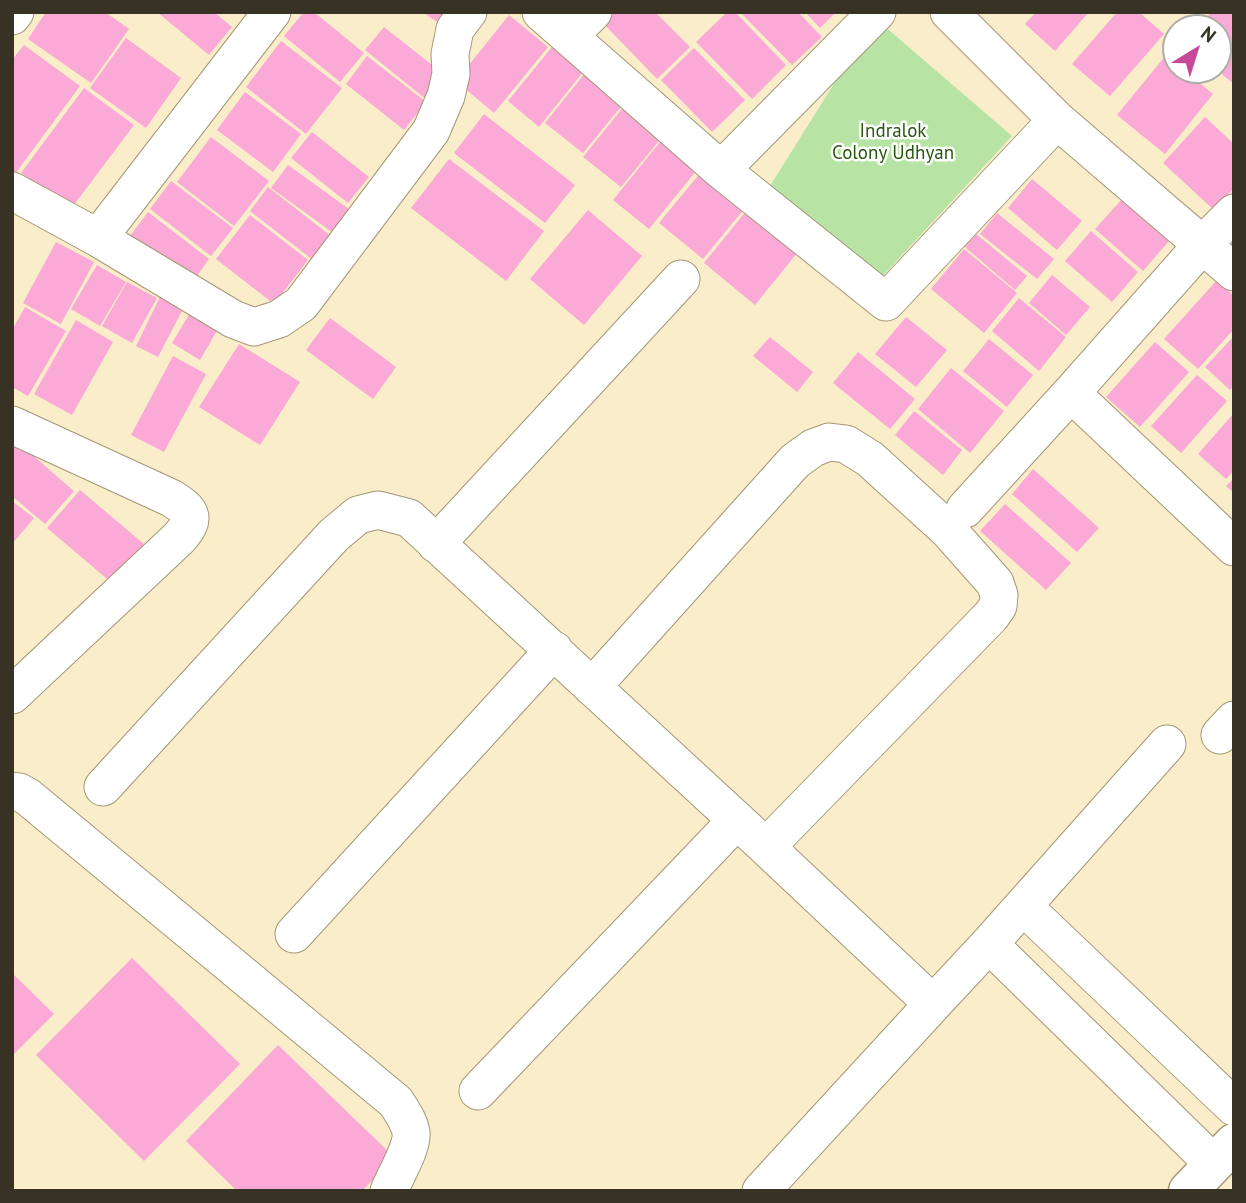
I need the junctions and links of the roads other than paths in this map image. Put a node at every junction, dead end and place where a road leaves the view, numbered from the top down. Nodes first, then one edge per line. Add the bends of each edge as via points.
1 (272, 12) edge
2 (468, 12) edge
3 (541, 12) edge
4 (877, 12) edge
5 (949, 12) edge
6 (581, 24) edge
7 (1057, 120) junction
8 (721, 170) junction
9 (12, 191) edge
10 (1234, 213) edge
11 (97, 238) junction
12 (1203, 244) junction
13 (1234, 272) edge
14 (681, 279) dead end
15 (1071, 393) junction
16 (12, 425) edge
17 (965, 509) dead end
18 (436, 544) junction
19 (1234, 547) edge
20 (554, 650) junction
21 (592, 687) junction
22 (12, 695) edge
23 (1167, 744) dead end
24 (103, 787) dead end
25 (12, 791) edge
26 (737, 820) junction
27 (766, 847) junction
28 (1023, 906) junction
29 (294, 934) dead end
30 (989, 944) junction
31 (933, 1004) junction
32 (478, 1091) dead end
33 (1234, 1107) edge
34 (1224, 1153) edge
35 (389, 1191) edge
36 (761, 1191) edge
37 (1188, 1191) edge

1 - 11 street
2 - 11 street via 455,29 446,96 430,131 301,304 279,318 254,327 233,319
3 - 6 street
4 - 8 street
5 - 7 street
6 - 8 street
7 - 8 street via 886,302
7 - 12 street
9 - 11 street
10 - 12 street
12 - 13 street
12 - 15 street
14 - 18 street
15 - 17 street
15 - 19 street
16 - 22 street via 171,498 190,518 179,538
18 - 20 street
18 - 24 street via 409,518 378,510 358,515 334,534
20 - 21 street
20 - 29 street
21 - 26 street
21 - 27 street via 795,461 813,448 829,442 846,444 870,459 938,521 995,583 998,606
23 - 28 street
25 - 35 street via 28,797 396,1102 411,1136
26 - 27 street
26 - 32 street
27 - 31 street
28 - 30 street
28 - 33 street
30 - 31 street
30 - 34 street
31 - 36 street
34 - 37 main road

